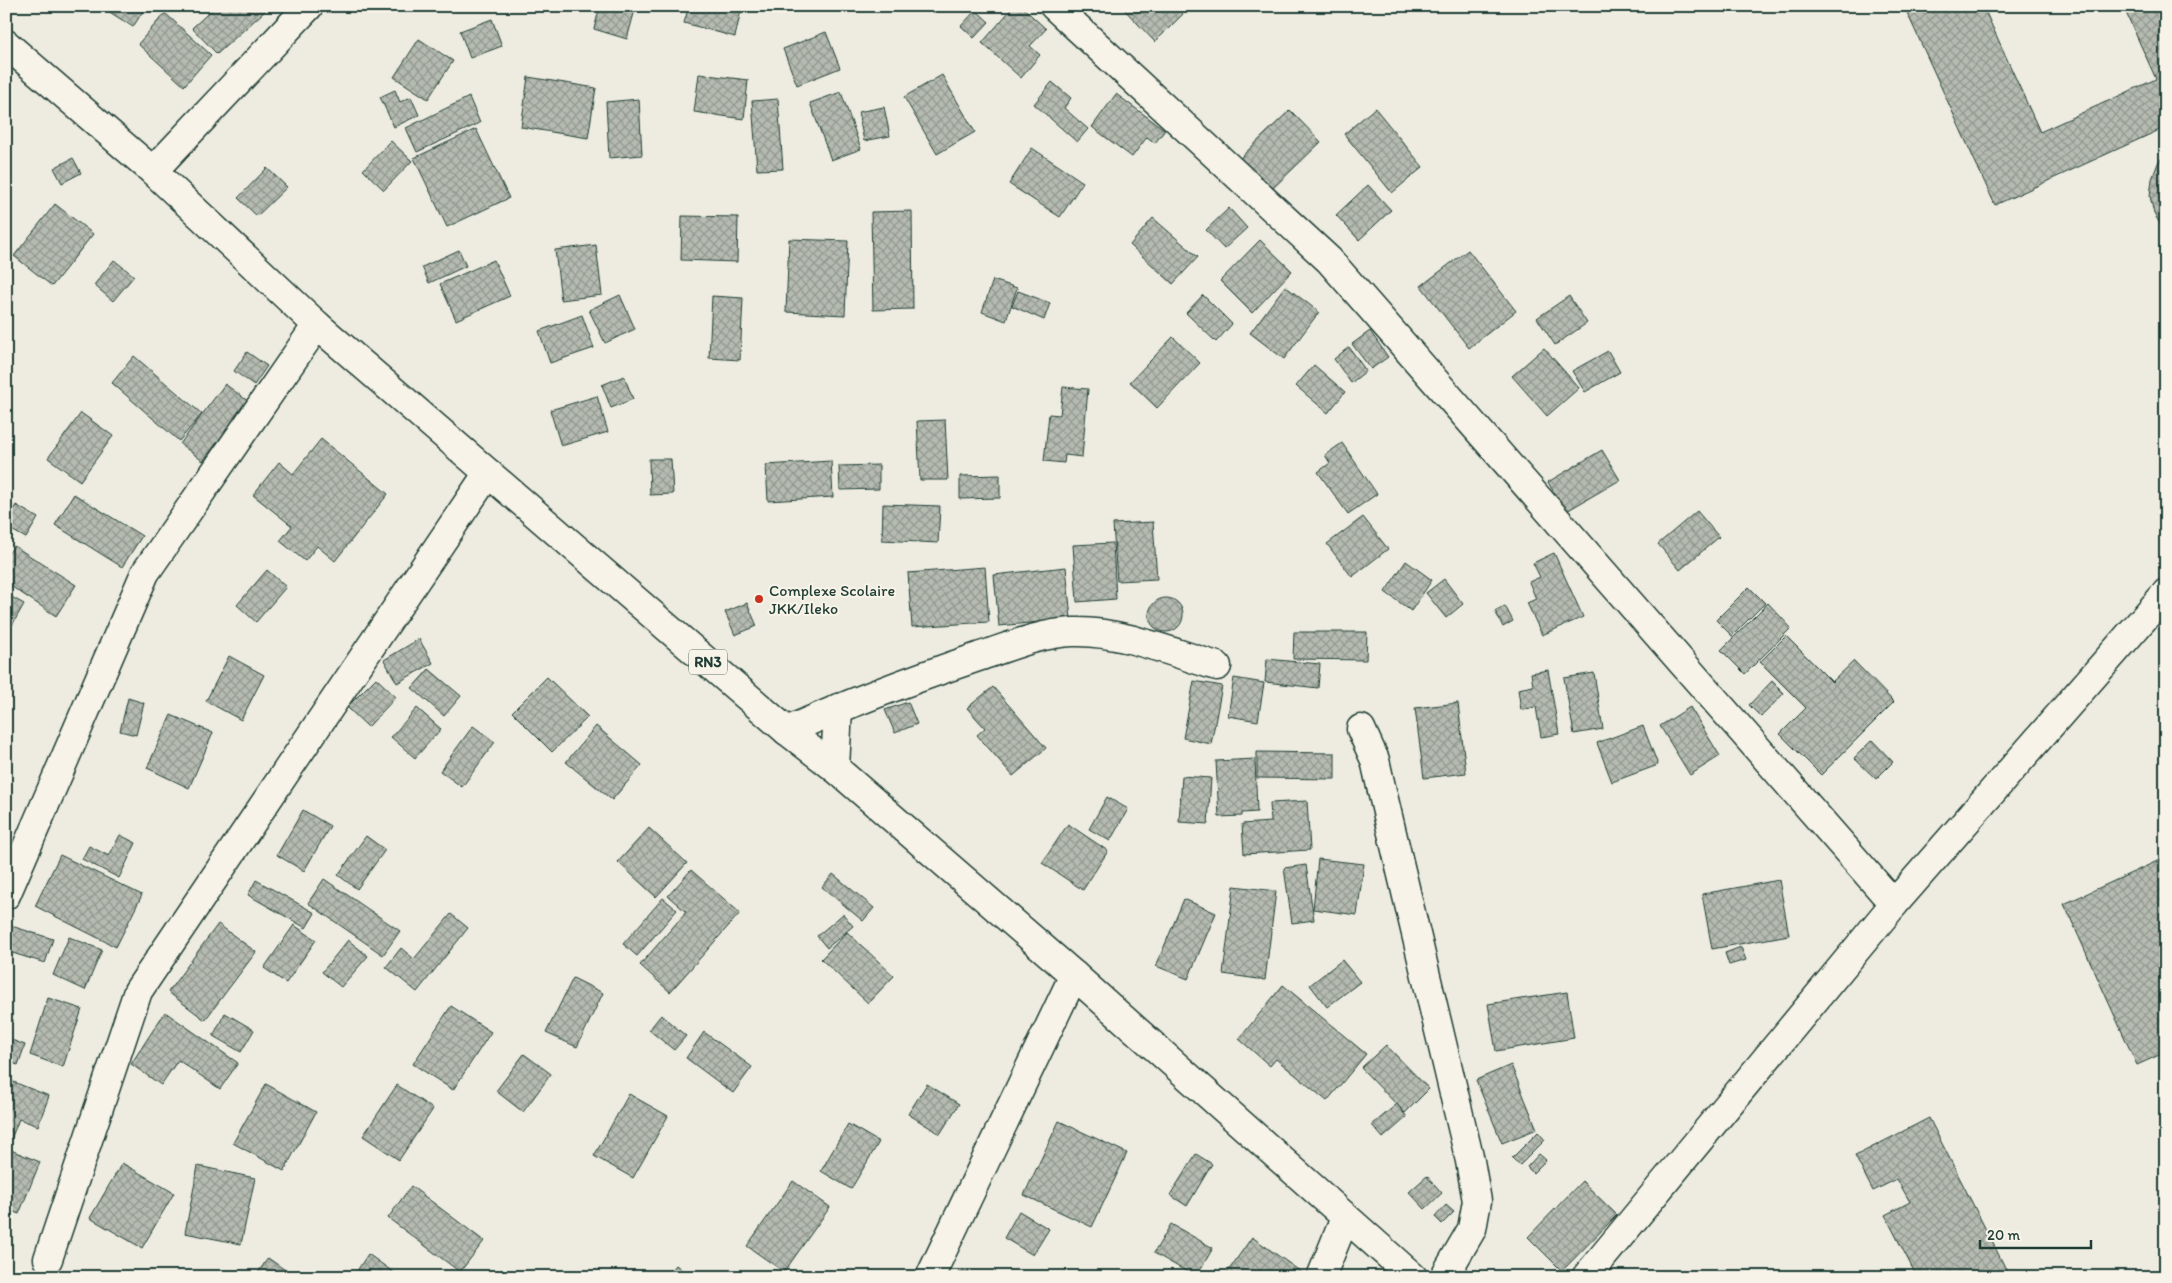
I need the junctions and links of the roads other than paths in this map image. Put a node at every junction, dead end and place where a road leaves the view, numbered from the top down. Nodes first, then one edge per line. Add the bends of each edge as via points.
1 (309, 6) edge
2 (1054, 6) edge
3 (6, 44) edge
4 (153, 171) junction
5 (317, 325) junction
6 (488, 473) junction
7 (2166, 593) edge
8 (1217, 666) dead end
9 (838, 708) junction
10 (1360, 729) dead end
11 (787, 730) junction
12 (835, 768) junction
13 (6, 895) edge
14 (1894, 904) junction
15 (1074, 975) junction
16 (1345, 1218) junction
17 (48, 1259) dead end
18 (930, 1277) edge
19 (1321, 1277) edge
20 (1413, 1277) edge
21 (1444, 1277) edge
22 (1586, 1277) edge

1 - 4 main road
2 - 14 main road via 1329,260
3 - 4 main road, RN3
4 - 5 main road, RN3
5 - 6 main road, RN3
5 - 13 main road via 145,573
6 - 11 main road, RN3
6 - 17 main road via 138,991
7 - 14 main road
8 - 9 main road via 1115,636 1073,632 1030,640
9 - 11 main road
9 - 12 main road
10 - 21 main road via 1375,760 1477,1201 1472,1229
11 - 12 main road, RN3
12 - 15 main road, RN3
14 - 22 main road
15 - 16 main road, RN3
15 - 18 main road
16 - 19 main road
16 - 20 main road, RN3

